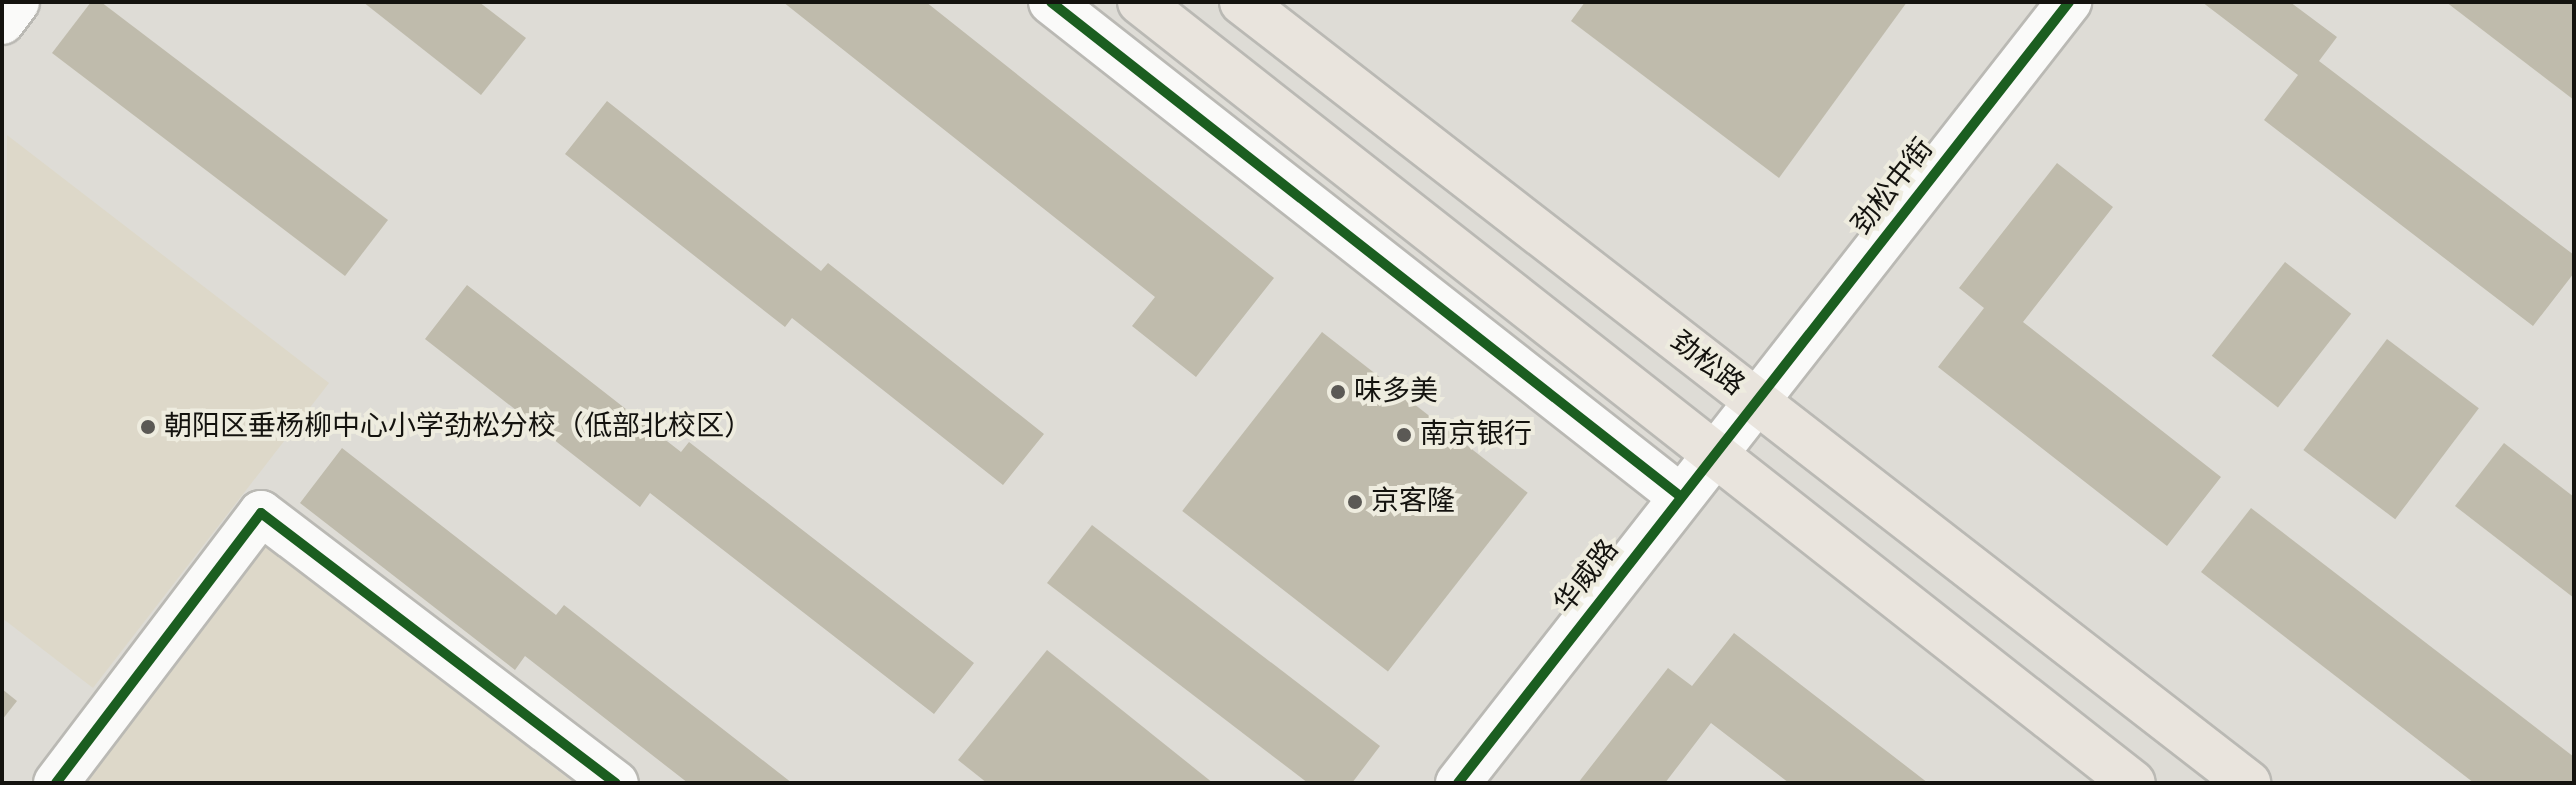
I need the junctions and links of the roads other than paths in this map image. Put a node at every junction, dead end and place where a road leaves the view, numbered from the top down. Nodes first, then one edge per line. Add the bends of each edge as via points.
1 (17, 2) edge
2 (1051, 2) edge
3 (1140, 2) edge
4 (1242, 2) edge
5 (2069, 2) edge
6 (2, 22) edge
7 (1755, 401) junction
8 (1713, 453) junction
9 (1680, 496) junction
10 (56, 783) edge
11 (616, 783) edge
12 (1458, 783) edge
13 (2133, 783) edge
14 (2248, 783) edge

1 - 6 street
2 - 9 street
3 - 8 main road
4 - 7 main road, 劲松路
5 - 7 street, 劲松中街
7 - 8 street, 华威路
7 - 14 main road, 劲松路
8 - 9 street, 华威路
8 - 13 main road
9 - 12 street, 华威路
10 - 11 street via 261,513

